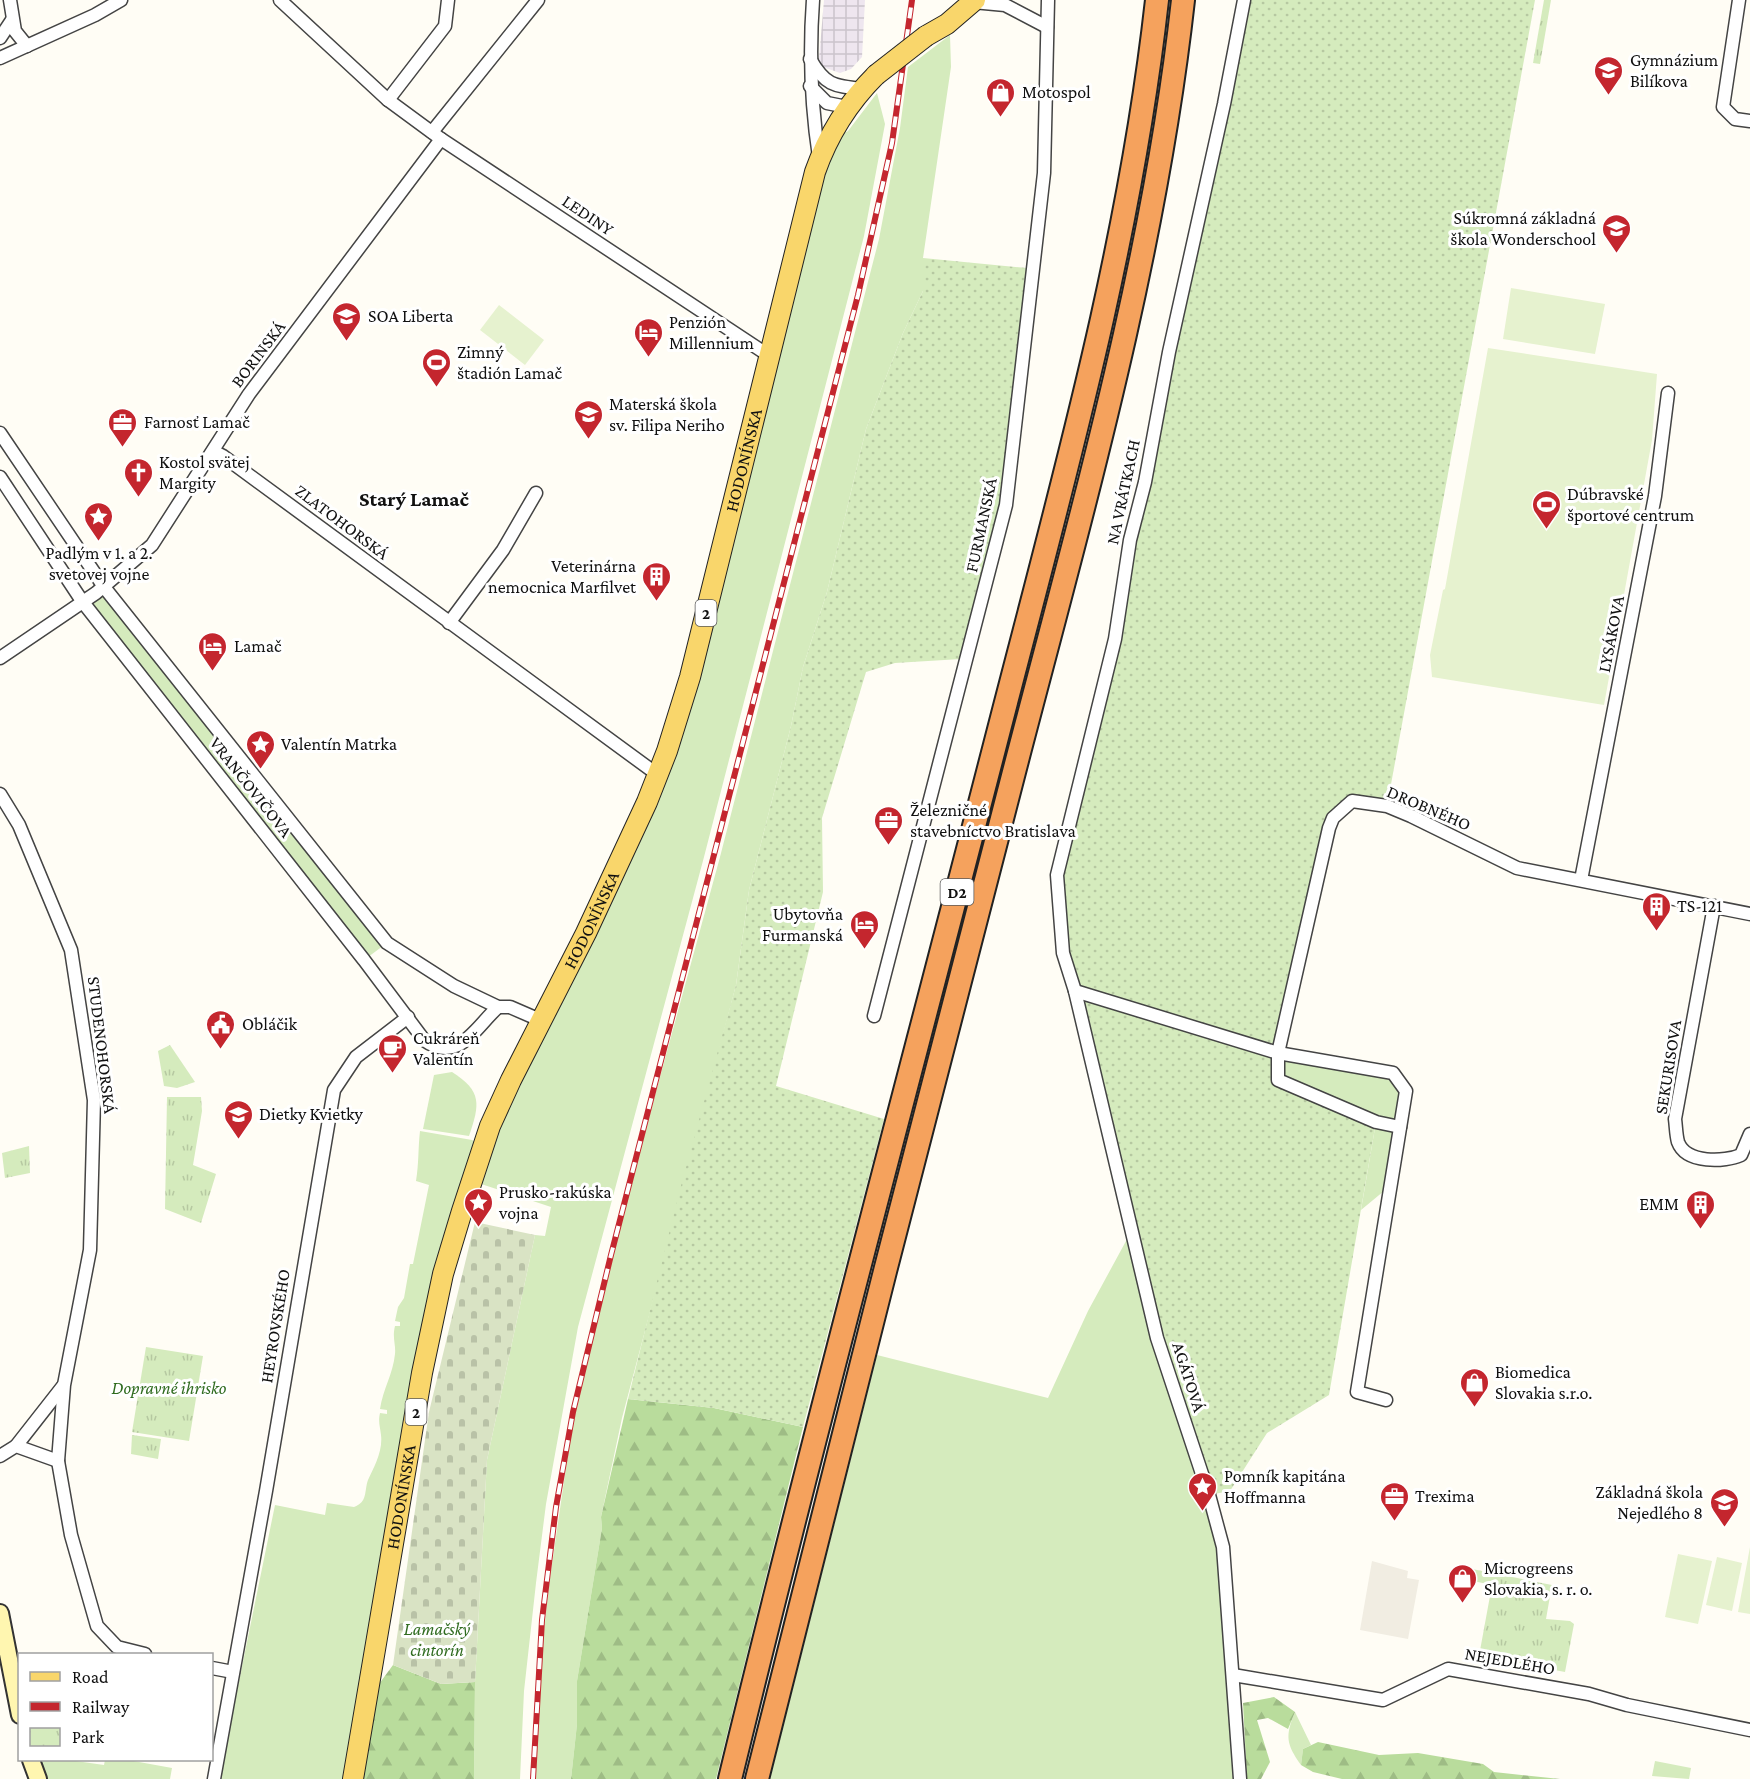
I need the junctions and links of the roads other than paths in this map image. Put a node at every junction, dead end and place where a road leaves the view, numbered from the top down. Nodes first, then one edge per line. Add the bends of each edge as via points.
1 (10, 0) edge
2 (120, 0) edge
3 (280, 0) edge
4 (448, 0) edge
5 (538, 0) edge
6 (813, 0) edge
7 (1048, 0) edge
8 (1157, 0) edge
9 (1183, 0) edge
10 (1244, 0) edge
11 (1739, 0) edge
12 (974, 1) edge
13 (12, 20) junction
14 (1047, 27) junction
15 (0, 38) edge
16 (27, 46) junction
17 (0, 58) edge
18 (810, 59) junction
19 (810, 86) junction
20 (836, 87) junction
21 (862, 89) junction
22 (388, 100) junction
23 (847, 107) junction
24 (1750, 121) edge
25 (436, 136) junction
26 (820, 158) junction
27 (771, 357) junction
28 (1668, 393) dead end
29 (0, 433) edge
30 (213, 451) junction
31 (0, 477) edge
32 (536, 493) dead end
33 (104, 587) junction
34 (82, 601) junction
35 (449, 623) junction
36 (0, 658) edge
37 (658, 774) junction
38 (0, 794) edge
39 (1581, 880) junction
40 (1714, 906) junction
41 (1750, 914) edge
42 (1075, 991) junction
43 (498, 1007) junction
44 (874, 1016) dead end
45 (408, 1017) junction
46 (540, 1020) junction
47 (1278, 1053) junction
48 (1400, 1127) junction
49 (1750, 1134) edge
50 (64, 1386) junction
51 (1386, 1400) dead end
52 (16, 1446) junction
53 (0, 1456) edge
54 (58, 1461) junction
55 (0, 1613) edge
56 (142, 1653) edge
57 (213, 1668) edge
58 (233, 1672) junction
59 (1233, 1675) junction
60 (18, 1705) edge
61 (1750, 1730) edge
62 (31, 1761) edge
63 (38, 1779) edge
64 (214, 1779) edge
65 (353, 1779) edge
66 (730, 1779) edge
67 (757, 1779) edge
68 (1240, 1779) edge

1 - 13 street
2 - 16 street
3 - 22 street, LEDINY
4 - 22 street via 445,26
5 - 25 street, BORINSKÁ
6 - 18 street
7 - 14 street, FURMANSKÁ
8 - 66 highway, D2 via 1137,143 1091,372 813,1442
9 - 67 highway, D2 via 1161,150 1112,388
10 - 42 street, NA VRÁTKACH via 1130,540 1115,639 1057,875 1063,953
11 - 24 street via 1723,107 1735,119
12 - 14 street via 1005,5
12 - 21 main road, HODONÍNSKA / 2, bridge
13 - 15 street
13 - 16 street
14 - 44 street, FURMANSKÁ via 1044,173 1006,505
16 - 17 street
18 - 19 street
18 - 20 street via 821,78
19 - 23 street via 827,103
19 - 26 street
20 - 21 street
20 - 23 street
21 - 23 main road, HODONÍNSKA / 2
22 - 25 street, LEDINY
23 - 26 main road, HODONÍNSKA / 2
25 - 27 street, LEDINY
25 - 30 street, BORINSKÁ via 249,394
26 - 27 main road, HODONÍNSKA / 2
27 - 37 main road, HODONÍNSKA / 2 via 690,677
28 - 39 street, LYSÁKOVA via 1655,496
29 - 33 street, VRANČOVIČOVA
30 - 33 street, BORINSKÁ via 152,545
30 - 35 street, ZLATOHORSKÁ
31 - 34 street, VRANČOVIČOVA
32 - 35 street via 503,550
33 - 34 street, BORINSKÁ
33 - 43 street, VRANČOVIČOVA via 387,943 454,986
34 - 36 street, BORINSKÁ
34 - 45 street, VRANČOVIČOVA
35 - 37 street, ZLATOHORSKÁ
37 - 46 main road, HODONÍNSKA / 2 via 586,933
38 - 50 street, STUDENOHORSKÁ via 18,825 71,950 94,1100 90,1250
39 - 40 street, DROBNÉHO
39 - 47 street, DROBNÉHO via 1517,868 1387,806 1352,801 1333,818 1329,828
40 - 41 street, DROBNÉHO
40 - 49 street, SEKURISOVA via 1675,1119 1678,1144 1691,1157 1727,1161 1741,1155
42 - 47 street
42 - 59 street, AGÁTOVÁ via 1157,1338 1223,1547
43 - 45 street, VRANČOVIČOVA via 458,1047 445,1050 424,1040
43 - 46 street, VRANČOVIČOVA via 510,1007
45 - 58 street, HEYROVSKÉHO via 356,1057 334,1090
46 - 65 main road, HODONÍNSKA / 2 via 490,1126 443,1274 418,1397
47 - 48 street via 1278,1080 1376,1122
47 - 48 street via 1393,1074 1406,1090
48 - 51 street via 1357,1392
50 - 52 street, STUDENOHORSKÁ
50 - 54 street, STUDENOHORSKÁ
52 - 53 street, STUDENOHORSKÁ
52 - 54 street
54 - 56 street, STUDENOHORSKÁ via 71,1535 97,1626 117,1647
55 - 60 street
57 - 58 street
58 - 64 street, HEYROVSKÉHO
59 - 61 street, NEJEDLÉHO via 1383,1700 1448,1668
59 - 68 street, AGÁTOVÁ
62 - 63 street

